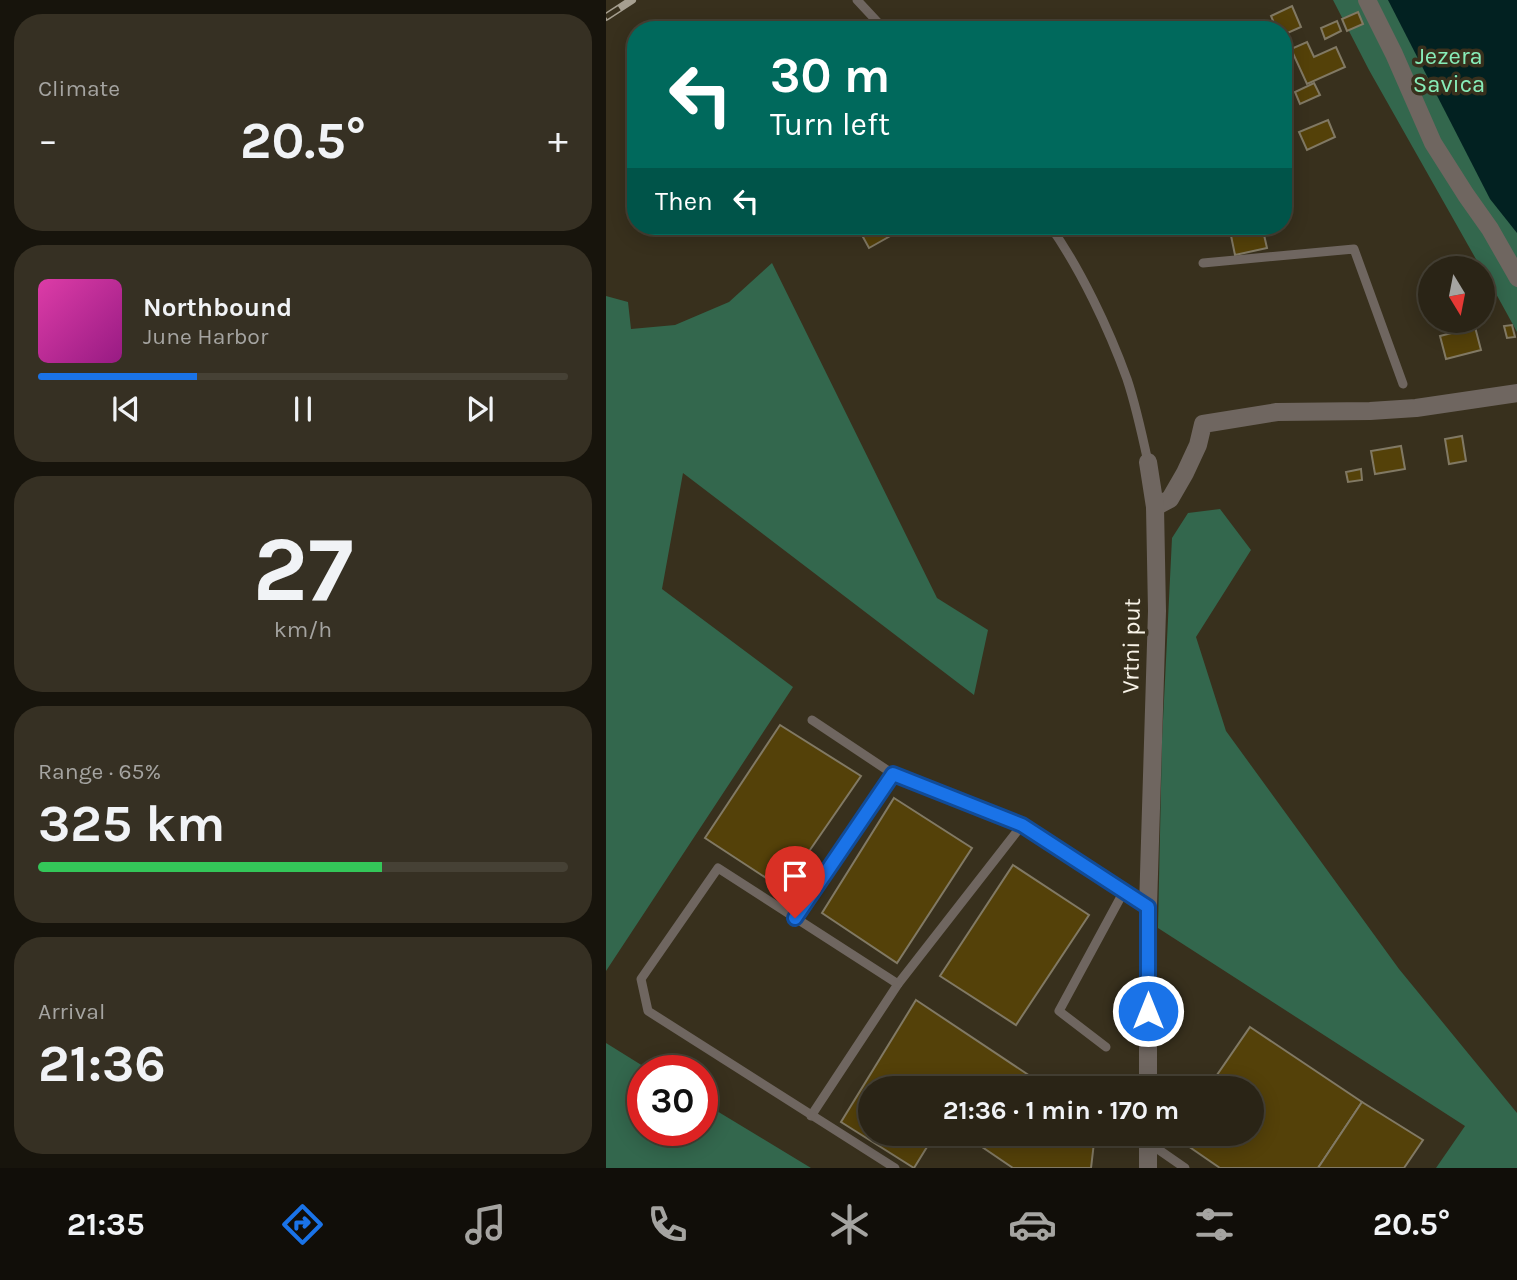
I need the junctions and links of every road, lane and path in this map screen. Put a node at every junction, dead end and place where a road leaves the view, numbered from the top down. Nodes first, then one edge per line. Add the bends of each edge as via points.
1 (857, 0) edge
2 (1367, 0) edge
3 (877, 21) edge
4 (1056, 235) edge
5 (1203, 263) dead end
6 (1518, 278) edge
7 (1403, 384) dead end
8 (1518, 393) edge
9 (1148, 462) joint
10 (1155, 508) junction
11 (812, 720) dead end
12 (893, 774) junction
13 (1022, 825) junction
14 (1123, 891) junction
15 (1148, 907) junction
16 (795, 918) junction
17 (898, 984) junction
18 (1106, 1047) dead end
19 (1148, 1076) edge
20 (811, 1116) junction
21 (1148, 1146) edge
22 (1158, 1146) edge
23 (895, 1168) edge
24 (1147, 1168) edge
25 (1185, 1168) edge

1 - 3 lane
2 - 6 street via 1433,143
4 - 9 lane, Vrtni put via 1099,313 1127,379
5 - 7 lane via 1354,249
8 - 10 street via 1416,408 1277,412 1203,424 1185,473 1170,499
9 - 10 street, Vrtni put
10 - 15 street, Vrtni put via 1157,611
11 - 12 lane
12 - 13 lane
12 - 16 lane
13 - 14 lane
13 - 17 lane
14 - 15 lane
14 - 18 lane via 1059,1011
15 - 19 street, Vrtni put
16 - 17 lane
16 - 20 lane via 718,868 641,979 648,1011
17 - 20 lane
20 - 23 lane
21 - 24 street
22 - 25 lane

